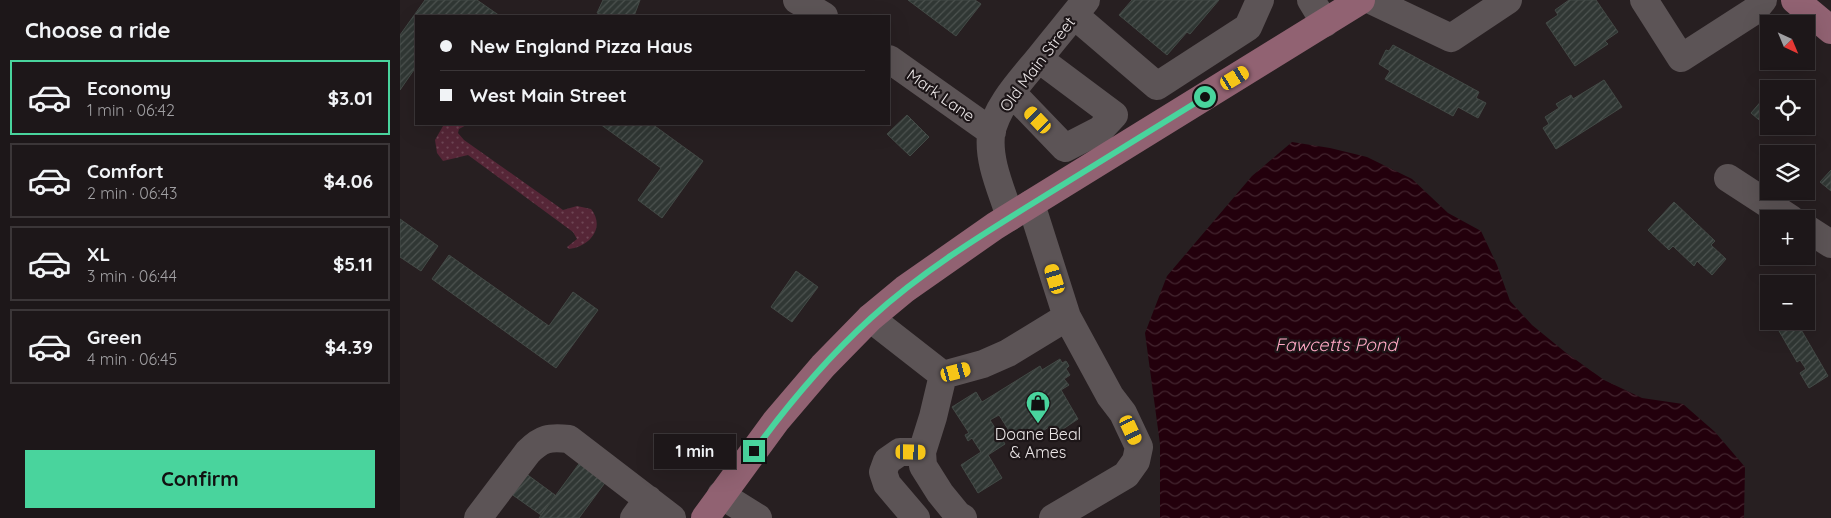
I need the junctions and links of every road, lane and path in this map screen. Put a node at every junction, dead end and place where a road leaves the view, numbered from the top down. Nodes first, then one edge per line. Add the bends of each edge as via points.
1 (797, 0) edge
2 (1260, 0) edge
3 (1311, 0) edge
4 (1361, 0) edge
5 (1371, 0) edge
6 (1508, 0) edge
7 (1644, 0) edge
8 (1763, 0) edge
9 (1794, 0) edge
10 (1080, 8) edge
11 (822, 15) edge
12 (1325, 23) junction
13 (1248, 27) junction
14 (1831, 30) edge
15 (1039, 59) junction
16 (890, 60) edge
17 (1266, 60) junction
18 (1012, 93) junction
19 (992, 132) junction
20 (1728, 178) dead end
21 (1021, 210) junction
22 (1777, 210) edge
23 (1815, 234) edge
24 (1831, 244) edge
25 (1067, 317) junction
26 (870, 318) junction
27 (942, 375) junction
28 (922, 452) junction
29 (721, 495) junction
30 (641, 509) edge
31 (478, 518) edge
32 (672, 518) edge
33 (705, 518) edge
34 (758, 518) edge
35 (916, 518) edge
36 (963, 518) edge
37 (1053, 518) edge

1 - 11 street
2 - 13 street
3 - 12 street
4 - 12 main road
5 - 6 street via 1450,38
7 - 8 street via 1681,58 1754,11
9 - 14 main road
10 - 13 street via 1158,86
10 - 15 street, Old Main Street
12 - 17 main road
13 - 17 street
15 - 18 street, Old Main Street
15 - 18 street via 1114,115 1100,130 1065,148
16 - 19 street, Mark Lane
17 - 21 main road
18 - 19 street, Old Main Street via 1001,108
19 - 21 street, Old Main Street via 991,153 998,181
20 - 22 street
21 - 25 street, Old Main Street
21 - 26 main road
23 - 24 street
25 - 27 street via 1008,353
25 - 37 street, Old Main Street via 1110,396 1123,412 1139,447 1136,461 1126,475
26 - 27 street
26 - 29 main road via 776,421
27 - 28 street via 934,417
28 - 35 street via 900,452 887,461 883,472 887,484
28 - 36 street via 923,466 940,494
29 - 33 main road
29 - 34 street
30 - 31 street via 569,439 545,439 528,452
30 - 32 street

